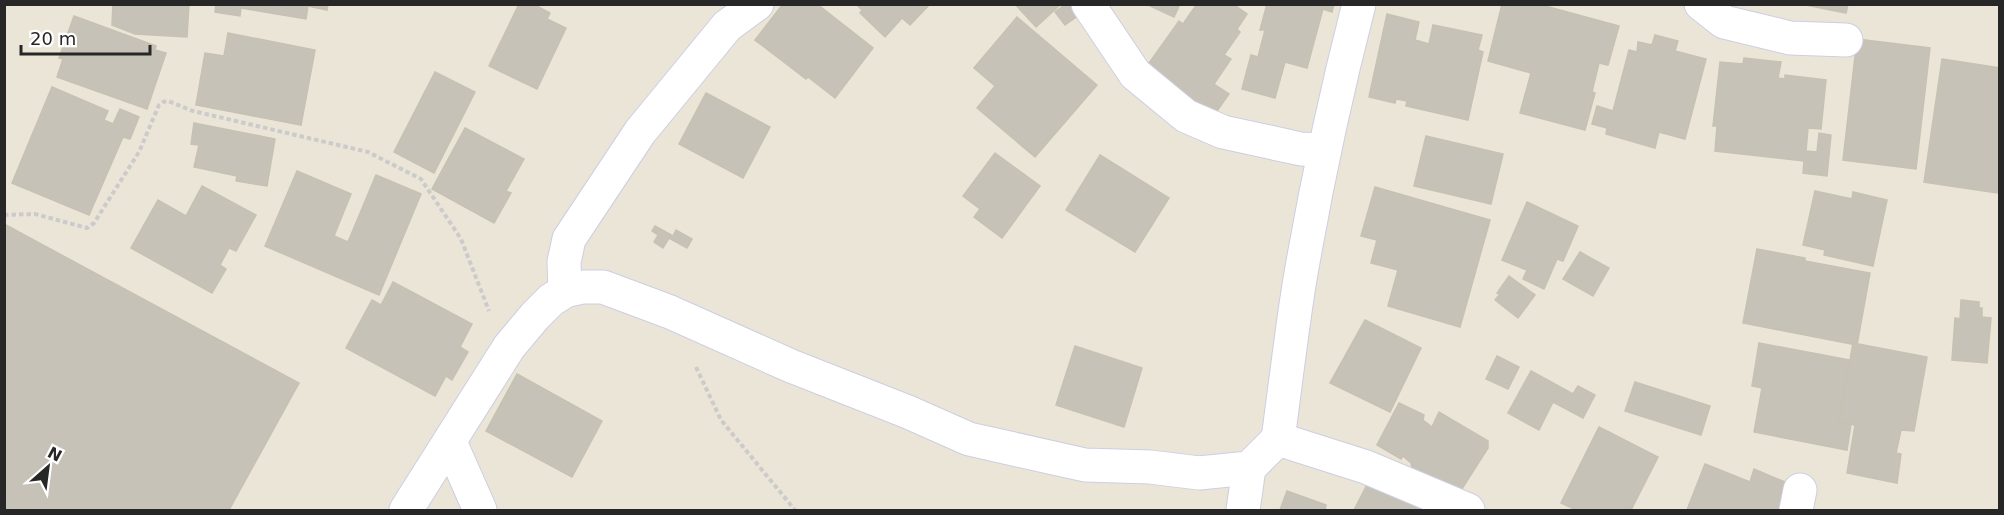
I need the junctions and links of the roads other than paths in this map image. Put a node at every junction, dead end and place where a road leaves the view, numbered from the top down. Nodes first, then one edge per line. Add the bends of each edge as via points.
1 (757, 4) edge
2 (1089, 4) edge
3 (1359, 4) edge
4 (1701, 4) edge
5 (1846, 40) dead end
6 (1324, 150) junction
7 (565, 291) junction
8 (1278, 439) junction
9 (450, 442) junction
10 (1249, 468) junction
11 (406, 510) edge
12 (480, 510) edge
13 (1243, 510) edge
14 (1468, 510) edge

1 - 7 street via 727,27 640,132 569,239 564,262
2 - 6 street via 1135,74 1186,116 1223,132
3 - 6 street
4 - 5 street via 1724,22 1790,38
6 - 8 street
7 - 9 street via 535,316 509,347
7 - 10 street via 603,287 969,439 1007,449 1085,465 1199,473
8 - 10 street
8 - 14 street via 1366,467
9 - 11 street
9 - 12 street
10 - 13 street

